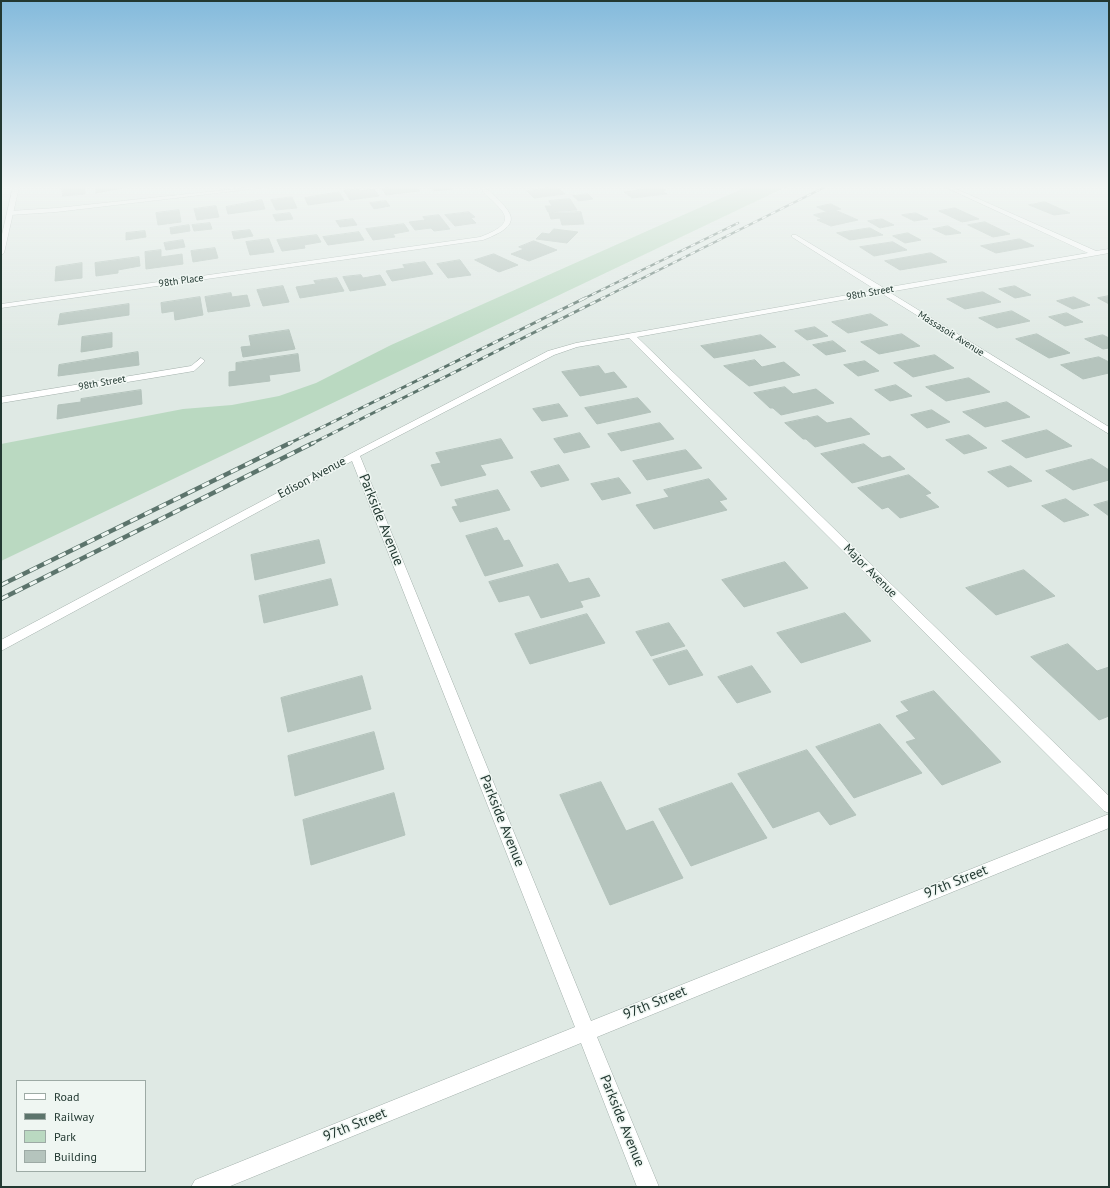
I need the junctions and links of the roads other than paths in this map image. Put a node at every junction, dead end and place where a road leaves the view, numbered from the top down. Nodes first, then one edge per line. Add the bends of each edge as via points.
1 (3, 242) edge
2 (461, 242) edge
3 (804, 242) edge
4 (1073, 242) edge
5 (1109, 251) edge
6 (1, 253) edge
7 (1096, 253) junction
8 (1109, 259) edge
9 (882, 291) junction
10 (1, 306) edge
11 (632, 336) junction
12 (201, 361) dead end
13 (1, 400) edge
14 (1109, 431) edge
15 (355, 455) junction
16 (1, 646) edge
17 (1109, 806) edge
18 (1109, 821) edge
19 (586, 1031) junction
20 (202, 1187) edge
21 (648, 1187) edge

1 - 6 street
2 - 10 street, 98th Place
3 - 9 street, Massasoit Avenue
4 - 7 street
5 - 7 street, 98th Street
7 - 8 street
7 - 9 street, 98th Street
9 - 11 street, 98th Street
9 - 14 street, Massasoit Avenue
11 - 15 street, Edison Avenue via 576,345 551,353
11 - 17 street, Major Avenue
12 - 13 street, 98th Street via 194,368
15 - 16 street, Edison Avenue
15 - 19 street, Parkside Avenue
18 - 19 street, 97th Street
19 - 20 street, 97th Street
19 - 21 street, Parkside Avenue

